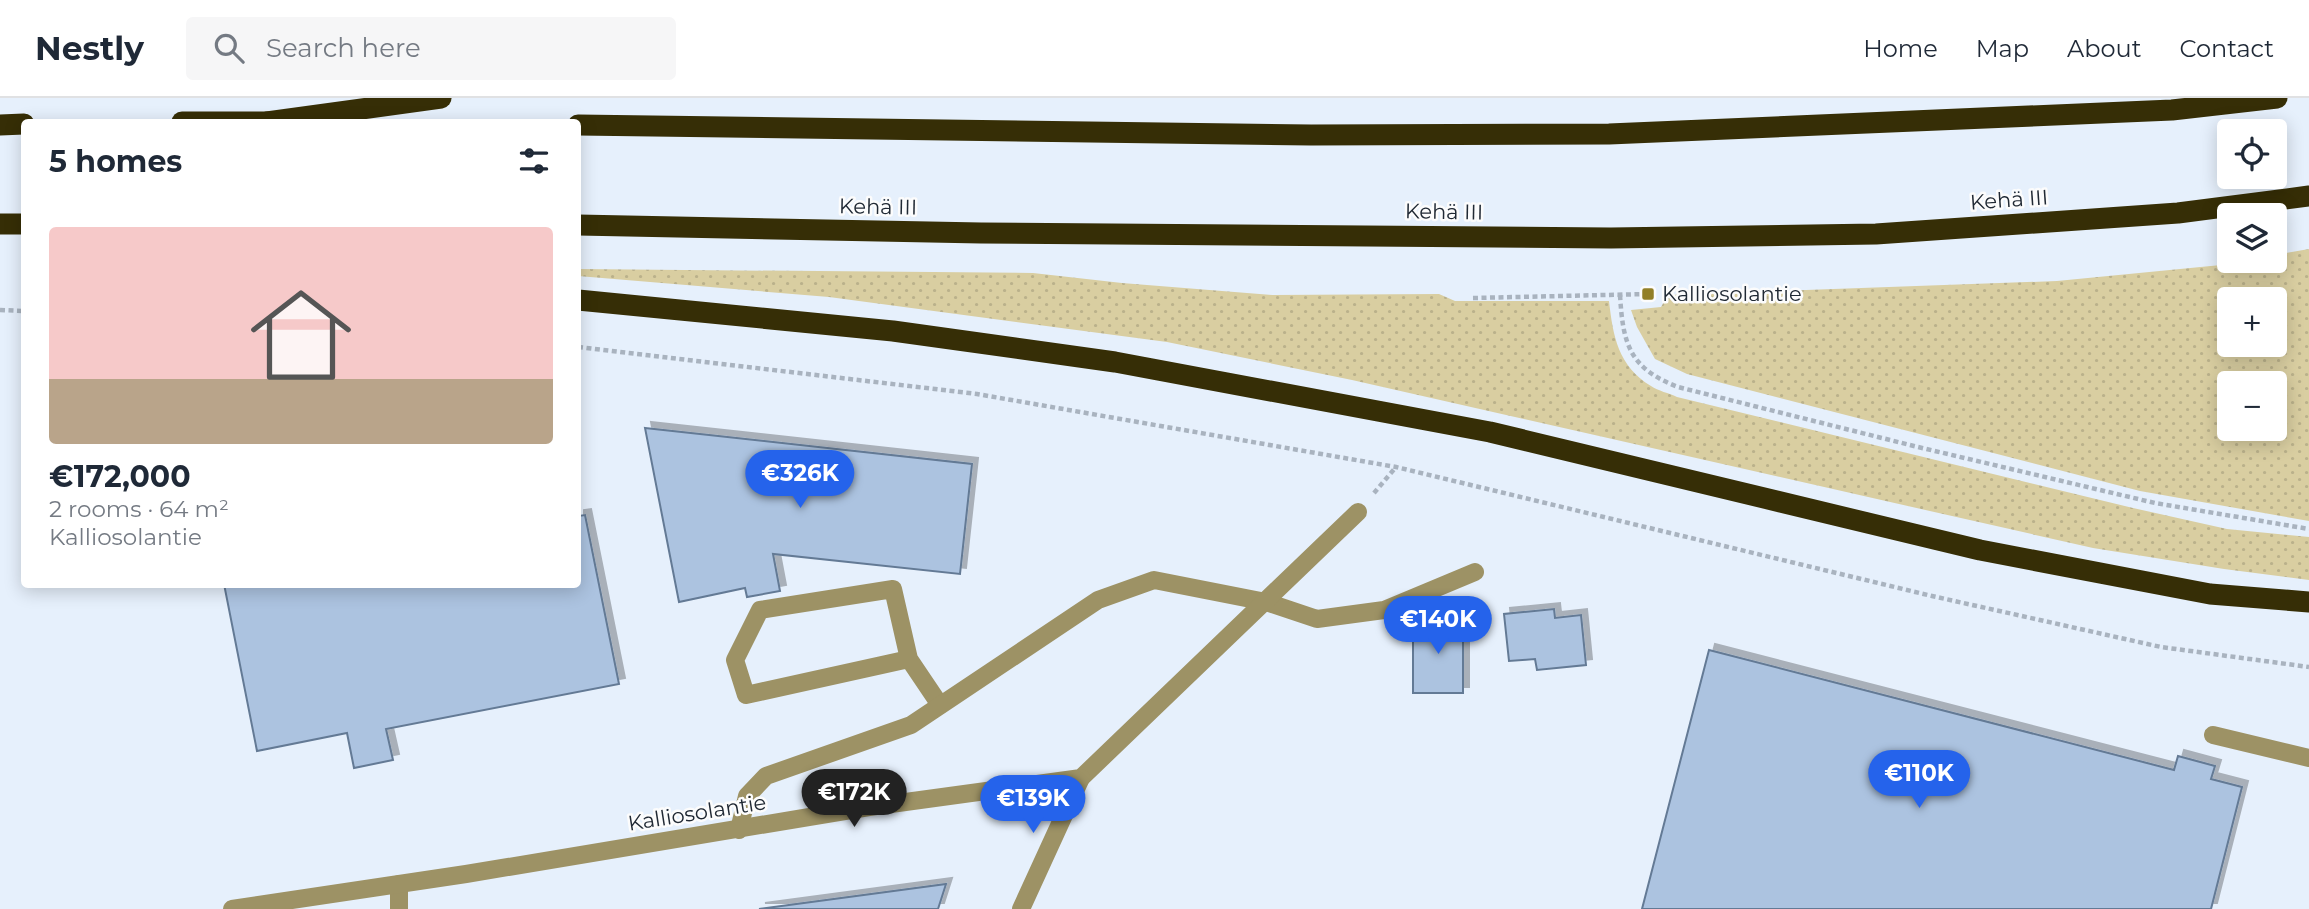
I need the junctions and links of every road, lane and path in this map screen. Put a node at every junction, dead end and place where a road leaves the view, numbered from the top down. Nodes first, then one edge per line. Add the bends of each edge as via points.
1 (441, 98) edge
2 (2277, 98) edge
3 (282, 119) edge
4 (21, 124) edge
5 (0, 125) edge
6 (581, 125) edge
7 (2309, 196) edge
8 (0, 224) edge
9 (21, 224) edge
10 (581, 225) edge
11 (1648, 294) dead end
12 (1620, 295) junction
13 (1473, 298) dead end
14 (581, 300) edge
15 (0, 310) edge
16 (21, 312) edge
17 (581, 347) edge
18 (1358, 512) dead end
19 (2309, 529) edge
20 (1475, 572) dead end
21 (1266, 602) junction
22 (2309, 602) edge
23 (909, 659) junction
24 (2309, 667) edge
25 (940, 705) junction
26 (2213, 735) dead end
27 (2309, 758) edge
28 (1081, 778) junction
29 (739, 830) junction
30 (399, 884) junction
31 (232, 909) edge
32 (399, 909) edge
33 (1021, 909) edge

1 - 3 highway
2 - 6 highway via 2172,110 1609,134 1311,135
4 - 5 highway
7 - 10 highway, Kehä III via 2178,213 1862,234 1611,238
8 - 9 highway
11 - 12 path
12 - 13 path
12 - 19 path via 1626,343 1633,356 1658,379 1678,387 2155,503
14 - 22 highway via 894,331 1115,362 1490,432 1980,550 2210,594
15 - 16 path
17 - 24 path via 977,394 1396,467 2161,647
18 - 21 street
20 - 21 street via 1384,610 1317,619
21 - 25 street via 1154,580 1097,600
21 - 28 street
23 - 23 street via 746,695 735,660 760,610 893,589
23 - 25 street
25 - 29 street via 911,725 766,776 747,796
26 - 27 street
28 - 29 street, Kalliosolantie
28 - 33 street
29 - 30 street, Kalliosolantie
30 - 31 street, Kalliosolantie
30 - 32 street

